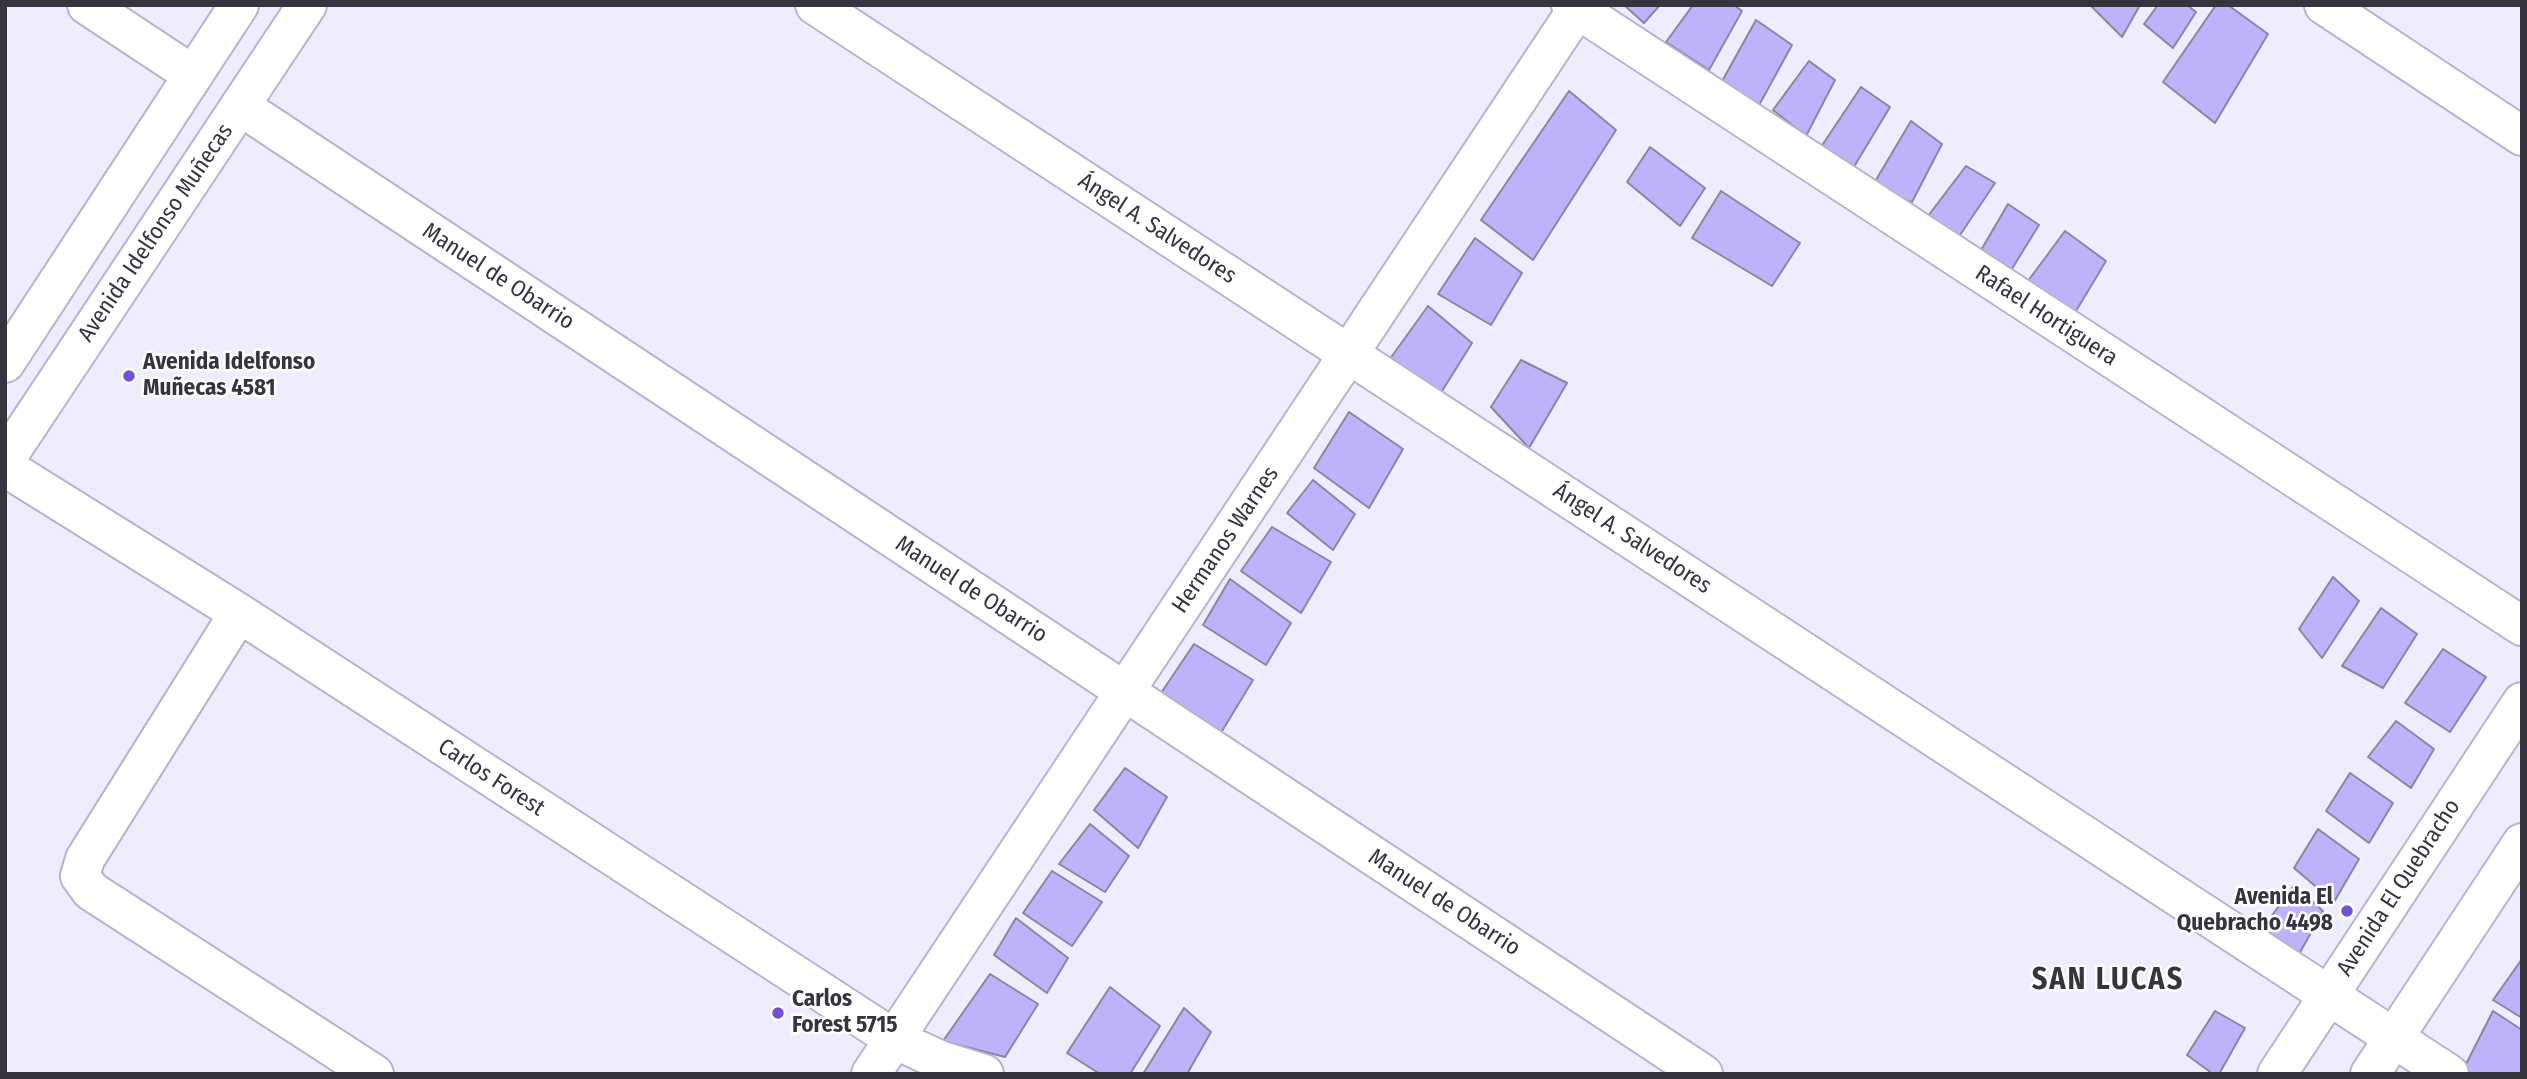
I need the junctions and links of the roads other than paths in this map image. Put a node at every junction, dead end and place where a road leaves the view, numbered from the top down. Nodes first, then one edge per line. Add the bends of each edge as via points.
1 (87, 5) edge
2 (239, 5) edge
3 (307, 5) edge
4 (815, 5) edge
5 (2324, 5) edge
6 (1576, 7) edge
7 (193, 75) junction
8 (240, 106) junction
9 (2522, 136) edge
10 (1349, 354) junction
11 (5, 363) edge
12 (5, 460) edge
13 (5, 467) edge
14 (239, 613) junction
15 (2522, 626) edge
16 (1125, 691) junction
17 (2522, 702) edge
18 (2522, 843) edge
19 (2329, 995) junction
20 (2394, 1037) junction
21 (894, 1039) junction
22 (374, 1074) edge
23 (871, 1074) edge
24 (984, 1074) edge
25 (1703, 1074) edge
26 (2277, 1074) edge
27 (2370, 1074) edge
28 (2449, 1074) edge

1 - 7 street
2 - 7 street
3 - 8 street, Avenida Idelfonso Muñecas
4 - 10 street, Ángel A. Salvedores
5 - 9 street
6 - 10 street, Hermanos Warnes
6 - 15 street, Rafael Hortiguera
7 - 11 street
8 - 12 street, Avenida Idelfonso Muñecas
8 - 16 street, Manuel de Obarrio
10 - 16 street, Hermanos Warnes
10 - 19 street, Ángel A. Salvedores
13 - 14 street, Carlos Forest
14 - 21 street, Carlos Forest
14 - 22 street via 85,859 80,876 91,891
16 - 21 street, Hermanos Warnes
16 - 25 street, Manuel de Obarrio
17 - 19 street, Avenida El Quebracho
18 - 20 street
19 - 20 street, Ángel A. Salvedores
19 - 26 street, Avenida El Quebracho
20 - 27 street
20 - 28 street, Ángel A. Salvedores
21 - 23 street, Hermanos Warnes
21 - 24 street, Carlos Forest

